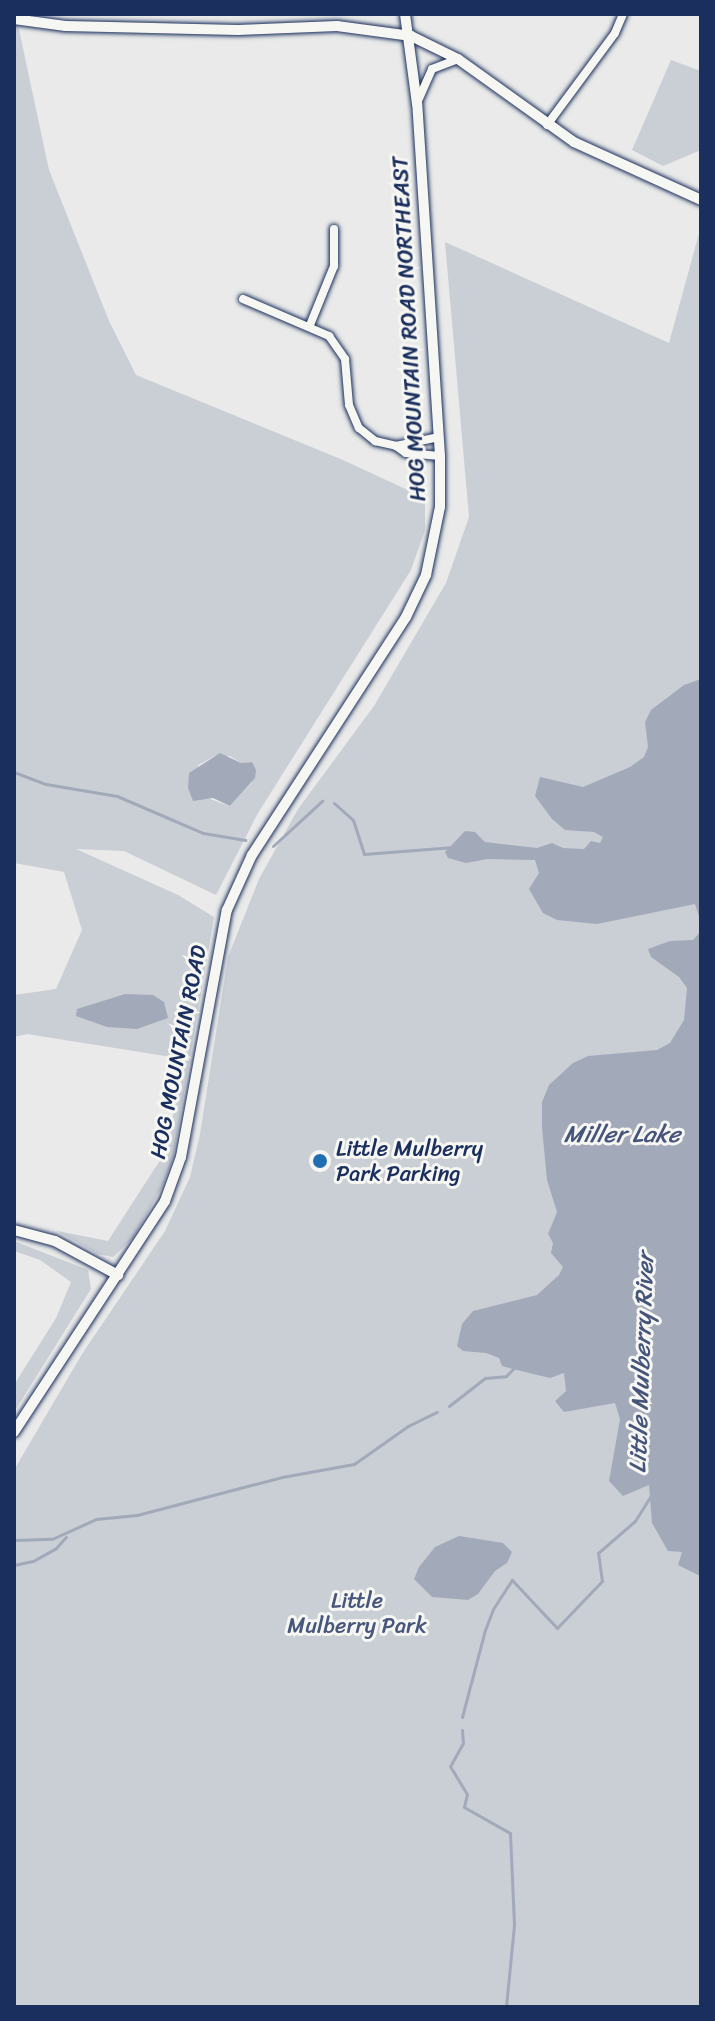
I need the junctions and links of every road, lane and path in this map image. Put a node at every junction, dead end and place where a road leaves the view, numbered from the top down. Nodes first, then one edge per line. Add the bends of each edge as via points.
1 (405, 14) edge
2 (623, 14) edge
3 (14, 19) edge
4 (411, 36) junction
5 (458, 59) junction
6 (417, 104) junction
7 (547, 125) junction
8 (701, 200) edge
9 (334, 229) dead end
10 (243, 299) dead end
11 (310, 325) junction
12 (439, 437) junction
13 (396, 446) junction
14 (440, 456) junction
15 (265, 835) joint
16 (14, 1230) edge
17 (118, 1275) junction
18 (14, 1432) edge

1 - 4 street, HOG MOUNTAIN ROAD NORTHEAST
2 - 7 street via 615,33
3 - 4 street via 80,27 337,26
4 - 5 street
4 - 6 street, HOG MOUNTAIN ROAD NORTHEAST
5 - 6 street via 432,69
5 - 7 street
6 - 12 street, HOG MOUNTAIN ROAD NORTHEAST
7 - 8 street
9 - 11 street via 334,266
10 - 11 street
11 - 13 street via 329,336 345,359 349,405 359,428 375,441
12 - 13 street
12 - 14 street, HOG MOUNTAIN ROAD NORTHEAST
13 - 14 street via 406,453
14 - 15 street, HOG MOUNTAIN ROAD NORTHEAST via 440,507 426,575 406,617
15 - 17 street, HOG MOUNTAIN ROAD via 227,910 181,1157 165,1201
16 - 17 street via 55,1241
17 - 18 street, HOG MOUNTAIN ROAD

